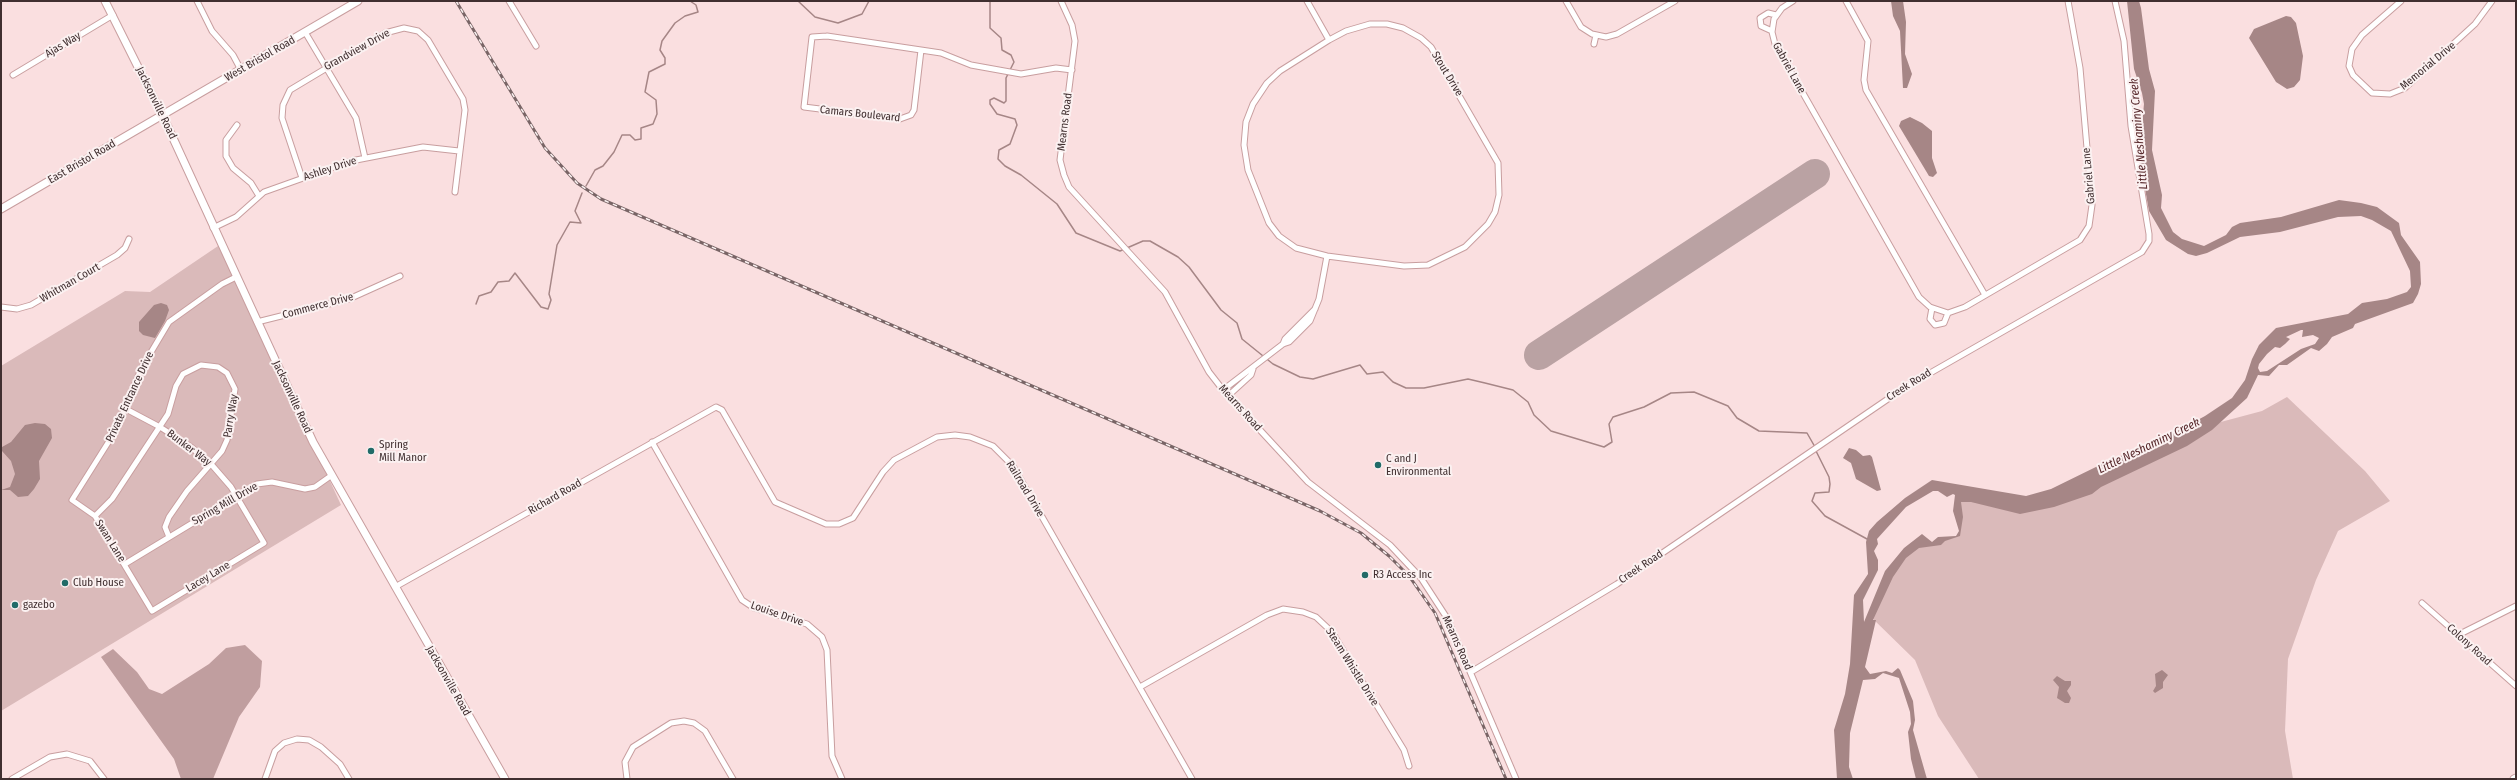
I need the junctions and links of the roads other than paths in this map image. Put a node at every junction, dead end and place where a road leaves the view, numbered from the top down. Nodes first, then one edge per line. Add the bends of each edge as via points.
1 (106, 1) edge
2 (197, 1) edge
3 (358, 1) edge
4 (509, 1) edge
5 (1061, 1) edge
6 (1306, 1) edge
7 (1566, 1) edge
8 (1675, 1) edge
9 (1793, 1) edge
10 (1846, 1) edge
11 (2068, 1) edge
12 (2115, 1) edge
13 (2401, 1) edge
14 (2492, 1) edge
15 (113, 15) junction
16 (1776, 15) junction
17 (1772, 31) junction
18 (305, 32) junction
19 (1596, 35) junction
20 (1329, 40) junction
21 (1594, 44) dead end
22 (536, 46) dead end
23 (921, 50) junction
24 (325, 67) junction
25 (241, 70) junction
26 (1072, 70) junction
27 (13, 75) dead end
28 (162, 115) junction
29 (237, 125) dead end
30 (459, 151) junction
31 (365, 158) junction
32 (302, 178) junction
33 (455, 192) dead end
34 (259, 196) junction
35 (1, 209) edge
36 (213, 228) junction
37 (129, 239) dead end
38 (1327, 256) junction
39 (400, 276) dead end
40 (236, 277) junction
41 (1985, 295) junction
42 (1, 301) edge
43 (1, 308) edge
44 (1932, 308) junction
45 (1948, 313) junction
46 (257, 322) junction
47 (1253, 369) junction
48 (1223, 390) junction
49 (1228, 396) junction
50 (716, 407) joint
51 (126, 409) junction
52 (160, 427) junction
53 (652, 442) junction
54 (210, 464) junction
55 (332, 475) junction
56 (236, 496) junction
57 (72, 500) joint
58 (95, 516) junction
59 (169, 537) junction
60 (264, 543) joint
61 (124, 564) junction
62 (395, 587) junction
63 (2422, 603) dead end
64 (2516, 606) edge
65 (152, 611) joint
66 (2458, 634) junction
67 (1471, 672) junction
68 (2516, 686) edge
69 (1140, 688) junction
70 (1409, 766) dead end
71 (12, 779) edge
72 (104, 779) edge
73 (265, 779) edge
74 (349, 779) edge
75 (505, 779) edge
76 (627, 779) edge
77 (734, 779) edge
78 (842, 779) edge
79 (1192, 779) edge
80 (1516, 779) edge

1 - 15 main road, Jacksonville Road
2 - 25 street via 212,30 233,55
3 - 18 main road, West Bristol Road
4 - 22 street
5 - 26 street, Mearns Road via 1074,33
6 - 20 street
7 - 19 street via 1581,27
8 - 19 street via 1617,34 1606,37
9 - 16 street, Gabriel Lane
10 - 41 street via 1868,41 1864,80 1866,90
11 - 41 street, Gabriel Lane via 2080,68 2092,218 2080,240
12 - 67 street, Creek Road via 2124,41 2132,140 2149,234 2145,250 1904,388 1617,584
13 - 14 street, Memorial Drive via 2362,35 2352,49 2349,66 2353,74 2372,93 2390,94 2404,88 2467,32
15 - 27 street, Ajas Way
15 - 28 main road, Jacksonville Road
16 - 17 street, Gabriel Lane
16 - 17 street, Gabriel Lane via 1768,13 1760,18 1761,26
17 - 44 street, Gabriel Lane via 1778,50 1919,297
18 - 24 street
18 - 25 main road, West Bristol Road
19 - 21 street
20 - 38 street, Stout Drive via 1280,71 1267,83 1248,116 1244,145 1249,176 1263,212 1272,227 1286,242 1296,248
20 - 38 street, Stout Drive via 1353,28 1379,23 1404,28 1421,38 1436,54 1493,153 1499,168 1500,184 1498,205 1484,230 1465,247 1440,261 1413,267
23 - 23 street, Camars Boulevard via 827,36 812,37 804,107 906,118 914,110
23 - 26 street, Camars Boulevard via 941,53 971,65 1021,74 1056,68
24 - 30 street, Grandview Drive via 390,30 404,28 418,31 431,43 462,95 465,110
24 - 31 street via 356,118
24 - 32 street, Grandview Drive via 293,87 283,105 282,118
25 - 28 main road, West Bristol Road
26 - 48 street, Mearns Road via 1061,145 1062,170 1075,195 1164,292 1209,372
28 - 35 main road, East Bristol Road
28 - 36 main road, Jacksonville Road
29 - 34 street via 226,140 226,156 233,168 248,180
30 - 31 street, Ashley Drive via 423,147
30 - 33 street, Grandview Drive
31 - 32 street, Ashley Drive
32 - 34 street, Ashley Drive
34 - 36 street, Ashley Drive via 236,217
36 - 40 main road, Jacksonville Road
37 - 43 street, Whitman Court via 117,256 31,305 17,309
38 - 47 street via 1324,281 1313,317 1289,342
39 - 46 street, Commerce Drive via 345,300
40 - 46 main road, Jacksonville Road
40 - 51 street, Private Entrance Drive via 169,322 142,369
41 - 45 street, Gabriel Lane via 1955,312
42 - 43 street
44 - 45 street, Gabriel Lane
44 - 45 street, Gabriel Lane via 1930,319 1935,325 1944,323
46 - 55 main road, Jacksonville Road
47 - 48 street via 1246,371
47 - 49 street via 1251,375
48 - 49 street, Mearns Road
49 - 67 street, Mearns Road via 1308,482 1390,545 1414,569 1443,611
50 - 53 street, Richard Road
50 - 69 street, Railroad Drive via 722,410 775,502 826,524 839,524 853,518 883,472 894,460 929,441 947,435 963,435 993,446 1013,466
51 - 52 street, Bunker Way
51 - 57 street, Private Entrance Drive via 109,442
52 - 54 street, Bunker Way via 191,447
52 - 54 street, Parry Way via 171,408 176,386 183,374 200,365 222,369 234,383 236,398 226,443
52 - 58 street, Parry Way via 112,499
53 - 62 street, Richard Road
53 - 78 street, Louise Drive via 742,600 754,608 806,624 822,637 827,650 832,756
54 - 56 street, Bunker Way via 226,480
54 - 59 street, Parry Way via 169,517 165,527
55 - 56 street, Spring Mill Drive via 315,487 305,489 265,482
55 - 62 main road, Jacksonville Road
56 - 59 street, Spring Mill Drive
56 - 60 street, Bunker Way
57 - 58 street, Swan Lane
58 - 61 street, Swan Lane
59 - 61 street, Spring Mill Drive
60 - 65 street, Lacey Lane
61 - 65 street, Swan Lane
62 - 75 main road, Jacksonville Road
63 - 66 street, Colony Road
64 - 66 street
66 - 68 street, Colony Road
67 - 80 street, Mearns Road
69 - 70 street, Steam Whistle Drive via 1267,615 1283,609 1303,612 1316,617 1332,632 1404,751
69 - 79 street, Railroad Drive
71 - 72 street via 50,757 67,754 90,761
73 - 74 street via 276,751 284,743 297,739 309,740 321,747 340,764
76 - 77 street via 625,762 633,747 671,723 684,721 694,723 705,730

